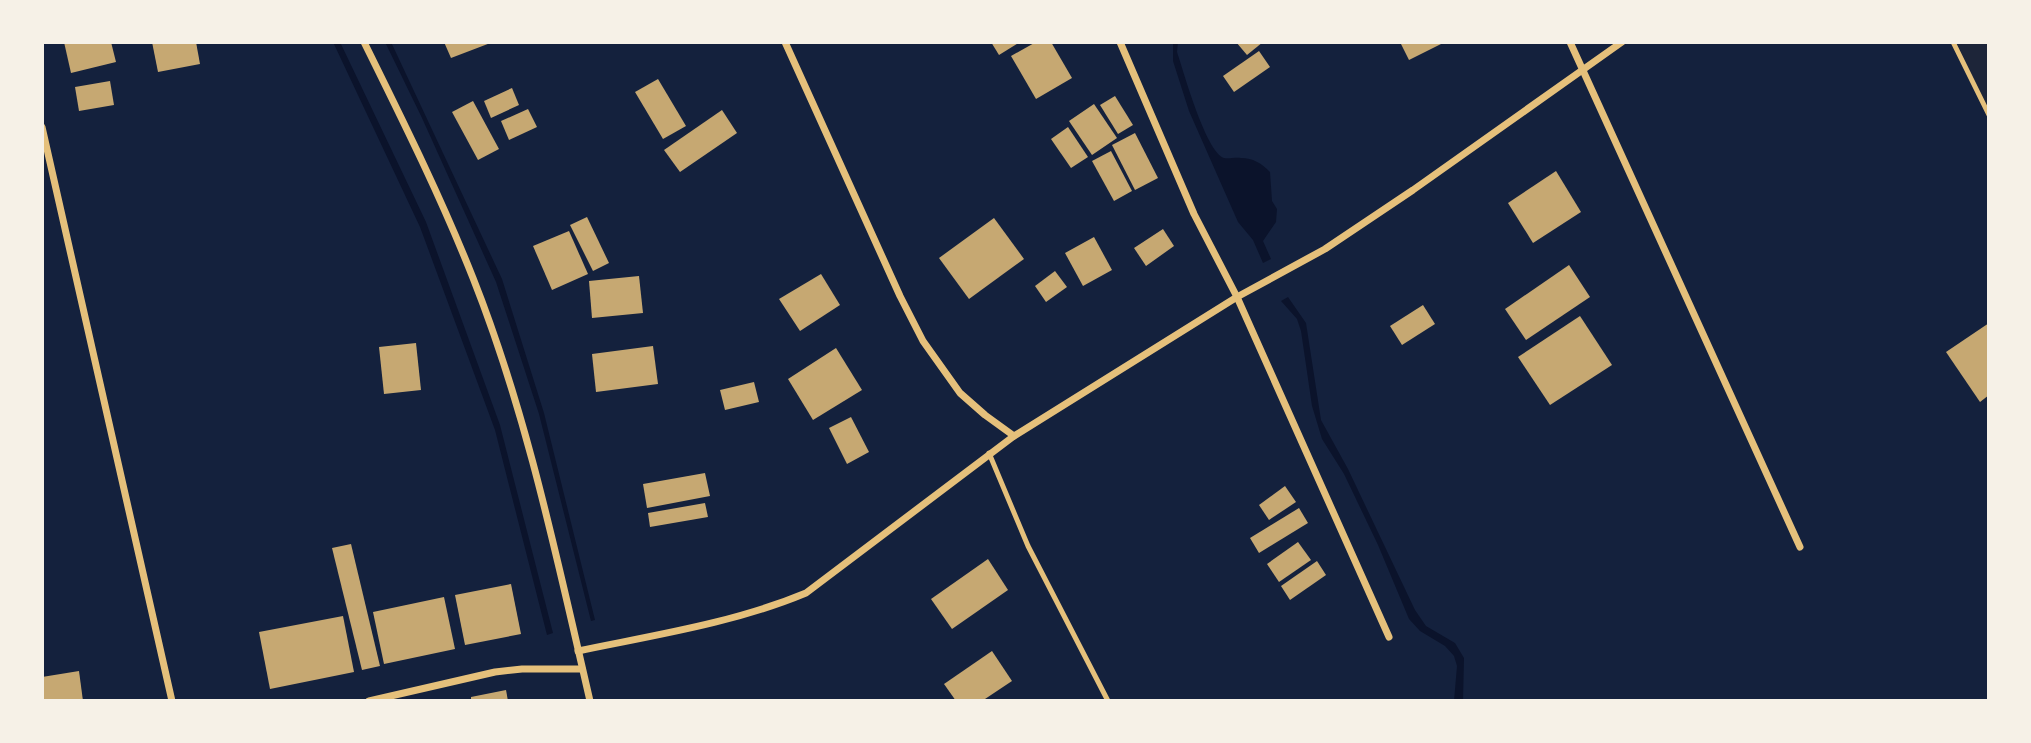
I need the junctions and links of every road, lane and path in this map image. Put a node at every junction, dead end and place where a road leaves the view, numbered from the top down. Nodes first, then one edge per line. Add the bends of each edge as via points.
1 (364, 42) edge
2 (785, 42) edge
3 (1120, 42) edge
4 (1570, 42) edge
5 (1622, 42) edge
6 (1953, 42) edge
7 (1583, 68) junction
8 (1989, 115) edge
9 (42, 127) edge
10 (1237, 297) junction
11 (1014, 436) junction
12 (989, 453) junction
13 (1800, 547) dead end
14 (1389, 637) dead end
15 (578, 651) junction
16 (582, 669) junction
17 (172, 701) edge
18 (369, 701) edge
19 (590, 701) edge
20 (1108, 701) edge

1 - 15 street via 473,278 541,493
2 - 11 street via 923,341 960,393
3 - 10 street via 1194,214
4 - 7 street
5 - 7 street
6 - 8 lane
7 - 10 street via 1325,249
7 - 13 street
9 - 17 street
10 - 11 street
10 - 14 street
11 - 12 street
12 - 15 street via 806,593 769,609
12 - 20 lane via 1028,546
15 - 16 street
16 - 18 street via 495,672
16 - 19 street

